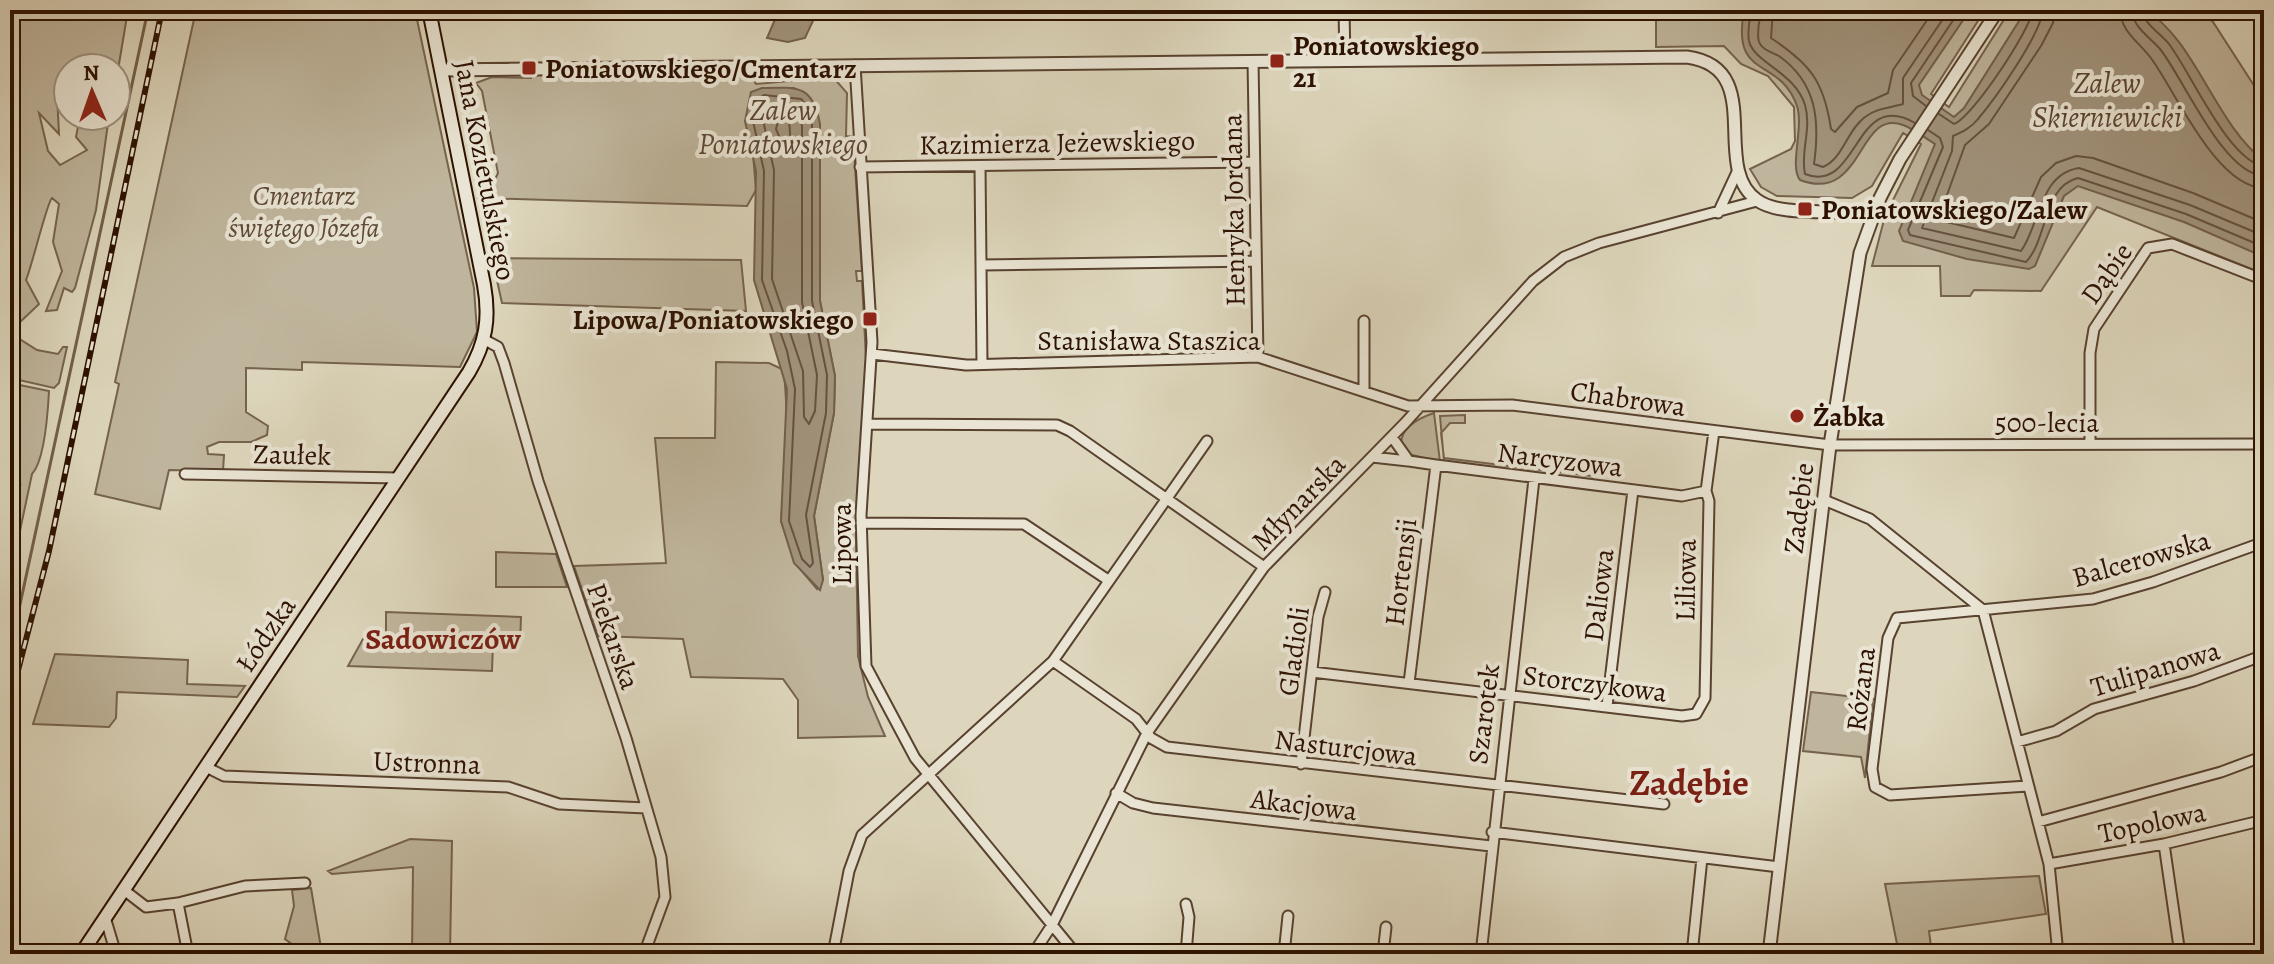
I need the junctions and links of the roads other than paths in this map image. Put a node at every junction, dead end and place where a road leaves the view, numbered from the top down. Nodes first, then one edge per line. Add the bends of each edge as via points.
1 (429, 10) edge
2 (1344, 10) edge
3 (1998, 10) edge
4 (1345, 60) junction
5 (1253, 61) junction
6 (855, 65) junction
7 (442, 70) junction
8 (1254, 162) junction
9 (980, 166) junction
10 (860, 167) junction
11 (1738, 170) junction
12 (1757, 201) junction
13 (1718, 213) junction
14 (1873, 215) junction
15 (1256, 261) junction
16 (981, 265) junction
17 (2264, 280) edge
18 (1364, 321) dead end
19 (485, 340) junction
20 (872, 354) junction
21 (1258, 357) junction
22 (982, 364) junction
23 (1364, 390) junction
24 (1418, 407) junction
25 (868, 424) junction
26 (1714, 431) junction
27 (1392, 437) junction
28 (1207, 441) dead end
29 (2090, 444) junction
30 (2264, 444) edge
31 (1830, 445) junction
32 (1372, 457) junction
33 (1409, 461) junction
34 (1436, 465) junction
35 (185, 474) dead end
36 (398, 478) junction
37 (1534, 479) junction
38 (1633, 490) junction
39 (1706, 491) junction
40 (1166, 499) junction
41 (1824, 500) junction
42 (861, 523) junction
43 (2264, 542) edge
44 (1264, 567) junction
45 (1108, 580) junction
46 (1325, 592) dead end
47 (1983, 610) junction
48 (2264, 655) edge
49 (1053, 661) junction
50 (1312, 672) junction
51 (1409, 683) junction
52 (1508, 695) junction
53 (1607, 706) junction
54 (1682, 716) joint
55 (1147, 733) junction
56 (2017, 742) junction
57 (2264, 756) edge
58 (1301, 764) junction
59 (206, 767) junction
60 (928, 775) junction
61 (1497, 786) junction
62 (2028, 786) junction
63 (1116, 793) junction
64 (1664, 804) dead end
65 (646, 808) junction
66 (2263, 820) edge
67 (2038, 822) junction
68 (1492, 832) junction
69 (2264, 832) edge
70 (2164, 844) junction
71 (1491, 846) junction
72 (1702, 858) junction
73 (2049, 864) junction
74 (1779, 867) junction
75 (305, 883) dead end
76 (124, 890) junction
77 (178, 903) junction
78 (1186, 904) dead end
79 (1288, 916) dead end
80 (105, 917) junction
81 (1052, 925) junction
82 (1386, 927) dead end
83 (81, 954) edge
84 (116, 954) edge
85 (188, 954) edge
86 (644, 954) edge
87 (833, 954) edge
88 (1033, 954) edge
89 (1076, 954) edge
90 (1186, 954) edge
91 (1284, 954) edge
92 (1383, 954) edge
93 (1481, 954) edge
94 (1692, 954) edge
95 (1769, 954) edge
96 (2058, 954) edge
97 (2180, 954) edge

1 - 7 main road, Jana Kozietulskiego
2 - 4 street
3 - 14 street, Zadębie via 1913,139
4 - 5 street
4 - 11 street via 1698,58 1718,70 1730,89
5 - 6 street
5 - 8 street, Henryka Jordana
6 - 7 street
6 - 10 street, Lipowa
7 - 19 main road, Jana Kozietulskiego via 486,295
8 - 9 street, Kazimierza Jeżewskiego
8 - 15 street, Henryka Jordana
9 - 10 street, Kazimierza Jeżewskiego
9 - 16 street
10 - 20 street, Lipowa
11 - 12 street
11 - 13 street
12 - 13 street, Młynarska
12 - 14 street via 1777,208
13 - 24 street, Młynarska via 1633,232 1564,257 1533,281
14 - 31 street, Zadębie via 1855,274
15 - 16 street
15 - 21 street, Henryka Jordana
16 - 22 street
17 - 29 street, Dąbie via 2172,244 2148,248 2094,329
18 - 23 street
19 - 36 main road, Łódzka
19 - 65 street, Piekarska via 498,347 504,363
20 - 22 street, Stanisława Staszica
20 - 25 street, Lipowa
21 - 22 street, Stanisława Staszica
21 - 23 street, Stanisława Staszica
23 - 24 street, Stanisława Staszica
24 - 26 street, Chabrowa via 1512,405
24 - 27 street, Młynarska
25 - 40 street via 1057,425
25 - 42 street, Lipowa
26 - 31 street, Chabrowa
26 - 39 street, Liliowa
27 - 32 street, Młynarska
27 - 33 street
28 - 40 street
29 - 30 street, 500-lecia
29 - 31 street, 500-lecia
31 - 41 street, Zadębie
32 - 33 street, Narcyzowa
32 - 44 street, Młynarska
33 - 34 street, Narcyzowa
34 - 37 street, Narcyzowa
34 - 51 street, Hortensji
35 - 36 street, Zaułek
36 - 59 main road, Łódzka
37 - 38 street, Narcyzowa
37 - 52 street, Szarotek
38 - 39 street, Narcyzowa via 1682,496
38 - 53 street, Daliowa
39 - 54 street, Liliowa via 1705,698 1696,714
40 - 44 street
40 - 45 street
41 - 47 street via 1870,519
41 - 74 street, Zadębie
42 - 45 street via 1024,524
42 - 60 street, Lipowa via 866,666
43 - 47 street, Balcerowska via 2093,599
44 - 55 street, Młynarska
45 - 49 street
46 - 50 street, Gladioli
47 - 56 street
47 - 62 street, Różana via 1910,614 1894,622 1872,776 1878,791 1890,795
48 - 56 street, Tulipanowa via 2094,709 2056,731
49 - 55 street, Nasturcjowa via 1136,719
49 - 60 street
50 - 51 street, Storczykowa
50 - 58 street, Gladioli
51 - 52 street, Storczykowa
52 - 53 street, Storczykowa
52 - 61 street, Szarotek
53 - 54 street, Storczykowa
55 - 58 street, Nasturcjowa via 1167,747
55 - 63 street, Młynarska
56 - 62 street
57 - 67 street
58 - 61 street, Nasturcjowa
59 - 65 street, Ustronna via 224,776 508,787 559,804
59 - 76 main road, Łódzka
60 - 81 street, Lipowa
60 - 87 street via 862,835 849,871
61 - 64 street, Nasturcjowa
61 - 68 street, Szarotek
62 - 67 street
63 - 71 street, Akacjowa via 1153,808
63 - 81 street, Młynarska
65 - 86 street, Piekarska via 666,890
66 - 69 street
66 - 70 street, Topolowa
67 - 73 street
68 - 71 street, Szarotek
68 - 72 street
70 - 73 street, Topolowa
70 - 97 street
71 - 93 street, Szarotek
72 - 74 street
72 - 94 street
73 - 96 street
74 - 95 street, Zadębie
75 - 77 street via 245,886
76 - 77 street via 146,907
76 - 80 main road, Łódzka
77 - 85 street
78 - 90 street
79 - 91 street
80 - 83 main road, Łódzka
80 - 84 street
81 - 88 street, Młynarska
81 - 89 street, Lipowa
82 - 92 street

